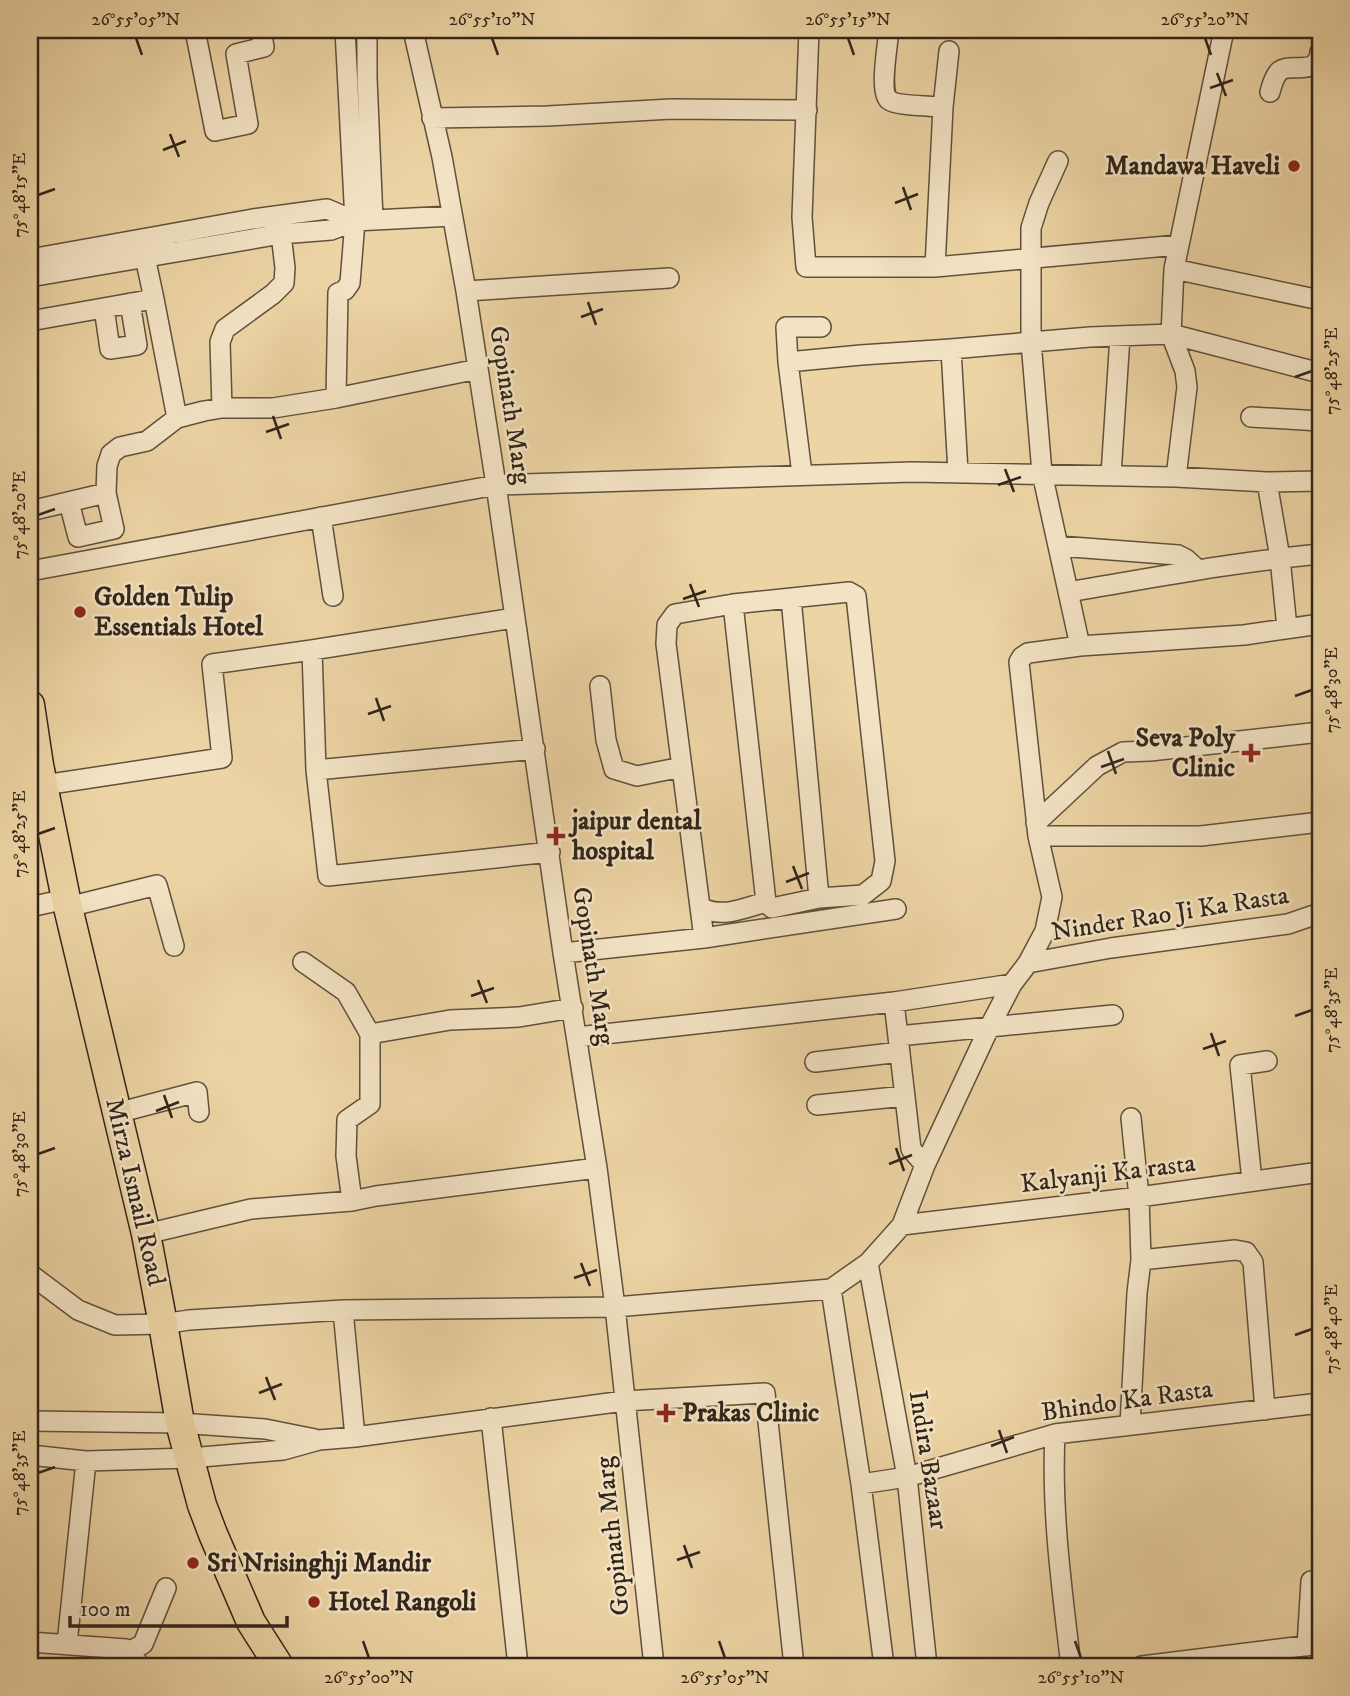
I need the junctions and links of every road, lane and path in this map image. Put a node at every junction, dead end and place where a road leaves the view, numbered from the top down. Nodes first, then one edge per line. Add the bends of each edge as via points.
1 (195, 30) edge
2 (261, 30) edge
3 (345, 30) edge
4 (367, 30) edge
5 (413, 30) edge
6 (809, 30) edge
7 (889, 30) edge
8 (1224, 30) edge
9 (949, 51) dead end
10 (1320, 52) edge
11 (1270, 92) dead end
12 (943, 107) junction
13 (807, 110) junction
14 (432, 118) junction
15 (1058, 161) dead end
16 (452, 216) junction
17 (364, 221) junction
18 (281, 234) junction
19 (1178, 245) junction
20 (145, 257) junction
21 (1031, 258) junction
22 (30, 259) edge
23 (935, 267) junction
24 (1174, 269) junction
25 (30, 277) edge
26 (669, 278) dead end
27 (466, 291) junction
28 (154, 299) junction
29 (1320, 300) edge
30 (130, 303) junction
31 (104, 308) junction
32 (30, 321) edge
33 (821, 327) dead end
34 (1171, 334) junction
35 (1120, 336) junction
36 (1031, 342) junction
37 (951, 349) junction
38 (788, 362) junction
39 (478, 369) junction
40 (1320, 373) edge
41 (336, 398) junction
42 (222, 408) junction
43 (1251, 417) dead end
44 (177, 418) junction
45 (1320, 421) edge
46 (958, 472) junction
47 (1042, 473) junction
48 (802, 474) junction
49 (1111, 475) junction
50 (1177, 477) junction
51 (1320, 481) edge
52 (1267, 482) junction
53 (496, 485) junction
54 (106, 493) junction
55 (69, 502) junction
56 (30, 511) edge
57 (321, 517) junction
58 (1058, 546) junction
59 (1320, 554) edge
60 (1280, 558) junction
61 (1198, 570) junction
62 (30, 571) edge
63 (1068, 592) junction
64 (333, 596) dead end
65 (791, 598) junction
66 (733, 604) junction
67 (514, 618) junction
68 (1320, 624) edge
69 (1287, 628) junction
70 (1080, 646) junction
71 (312, 650) junction
72 (600, 686) dead end
73 (30, 705) edge
74 (1320, 732) edge
75 (535, 749) junction
76 (682, 767) junction
77 (316, 770) junction
78 (38, 772) edge
79 (1320, 822) edge
80 (1037, 830) junction
81 (550, 852) junction
82 (819, 898) junction
83 (766, 902) junction
84 (67, 903) junction
85 (30, 907) edge
86 (700, 907) junction
87 (896, 909) dead end
88 (1320, 913) edge
89 (704, 938) junction
90 (174, 946) dead end
91 (564, 954) junction
92 (303, 962) dead end
93 (1028, 964) junction
94 (1012, 984) junction
95 (894, 1002) junction
96 (573, 1008) junction
97 (1113, 1015) dead end
98 (989, 1028) junction
99 (370, 1034) junction
100 (578, 1037) junction
101 (899, 1044) junction
102 (1267, 1061) dead end
103 (815, 1062) dead end
104 (905, 1096) junction
105 (817, 1105) dead end
106 (199, 1112) dead end
107 (117, 1114) junction
108 (1131, 1118) dead end
109 (926, 1165) junction
110 (597, 1168) junction
111 (1320, 1172) edge
112 (1252, 1181) junction
113 (1139, 1197) junction
114 (352, 1202) junction
115 (902, 1225) junction
116 (146, 1234) junction
117 (1141, 1260) junction
118 (868, 1263) junction
119 (30, 1274) edge
120 (831, 1289) junction
121 (615, 1307) junction
122 (343, 1310) junction
123 (163, 1324) junction
124 (624, 1401) junction
125 (1320, 1403) edge
126 (1265, 1410) junction
127 (491, 1418) junction
128 (30, 1420) edge
129 (180, 1423) junction
130 (1130, 1425) junction
131 (1055, 1434) junction
132 (355, 1437) junction
133 (319, 1440) junction
134 (30, 1455) edge
135 (190, 1458) junction
136 (86, 1461) junction
137 (906, 1477) junction
138 (861, 1484) junction
139 (1311, 1581) dead end
140 (166, 1588) dead end
141 (30, 1642) edge
142 (67, 1644) junction
143 (1314, 1645) edge
144 (134, 1659) edge
145 (279, 1666) edge
146 (518, 1666) edge
147 (654, 1666) edge
148 (794, 1666) edge
149 (884, 1666) edge
150 (928, 1666) edge
151 (1071, 1666) edge
152 (1142, 1666) edge

1 - 2 street via 215,131 248,124 236,54 264,47
3 - 17 street
4 - 17 street
5 - 14 street, Gopinath Marg
6 - 13 street
7 - 12 street via 887,99
8 - 19 street
9 - 12 street
10 - 11 street via 1313,66 1283,68 1274,77
12 - 23 street
13 - 14 street via 671,109
13 - 23 street via 802,217 806,267
14 - 16 street, Gopinath Marg
15 - 21 street via 1031,228
16 - 17 street
16 - 27 street, Gopinath Marg
17 - 18 street via 331,230
17 - 22 street via 327,209
17 - 41 street via 350,283 338,293
18 - 20 street
18 - 42 street via 284,283 225,330 220,342
19 - 21 street
19 - 24 street
20 - 25 street
20 - 28 street
21 - 23 street
21 - 36 street
24 - 29 street
24 - 34 street
26 - 27 street
27 - 39 street, Gopinath Marg
28 - 30 street
28 - 44 street
30 - 31 street
30 - 31 street via 137,345 110,349
31 - 32 street
33 - 38 street via 786,327
34 - 35 street
34 - 40 street
34 - 50 street via 1187,387
35 - 36 street
35 - 49 street
36 - 37 street
36 - 47 street
37 - 38 street
37 - 46 street
38 - 48 street
39 - 41 street
39 - 53 street, Gopinath Marg
41 - 42 street via 273,408
42 - 44 street
43 - 45 street
44 - 54 street via 147,440 111,454
46 - 47 street
46 - 48 street
47 - 49 street
47 - 58 street
48 - 53 street
49 - 50 street
50 - 52 street
51 - 52 street
52 - 60 street
53 - 57 street
53 - 67 street, Gopinath Marg
54 - 55 street
54 - 55 street via 114,529 78,537
55 - 56 street
57 - 62 street
57 - 64 street
58 - 61 street via 1178,555
58 - 63 street
59 - 60 street
60 - 61 street
60 - 69 street
61 - 63 street
63 - 70 street
65 - 66 street
65 - 82 street
65 - 82 street via 849,592 856,596 885,861 881,881 863,895
66 - 76 street via 675,614 667,625
66 - 83 street
67 - 71 street
67 - 75 street, Gopinath Marg
68 - 69 street
69 - 70 street
70 - 80 street via 1028,653 1019,662
71 - 77 street
71 - 78 street via 212,664 222,758
72 - 76 street via 614,769 637,776
73 - 78 highway, Mirza Ismail Road
74 - 80 street via 1122,752 1097,766
75 - 77 street
75 - 81 street, Gopinath Marg
76 - 86 street
77 - 81 street via 328,876
78 - 84 highway, Mirza Ismail Road
79 - 80 street via 1200,836
80 - 93 street via 1052,897 1045,931
81 - 91 street, Gopinath Marg
82 - 83 street via 772,908
83 - 86 street via 728,913
84 - 85 street
84 - 90 street via 157,885
84 - 107 highway, Mirza Ismail Road
86 - 89 street
87 - 89 street
88 - 93 street, Ninder Rao Ji Ka Rasta via 1289,924
89 - 91 street
91 - 96 street, Gopinath Marg
92 - 99 street via 346,992
93 - 94 street
94 - 95 street
94 - 98 street
95 - 100 street
95 - 101 street
96 - 99 street via 519,1017 450,1020
96 - 100 street, Gopinath Marg
97 - 98 street
98 - 101 street
98 - 109 street
99 - 114 street via 370,1104 346,1120
100 - 110 street, Gopinath Marg
101 - 103 street
101 - 104 street
102 - 112 street via 1240,1065
104 - 105 street
104 - 109 street via 911,1149
106 - 107 street via 197,1092
107 - 116 highway, Mirza Ismail Road
108 - 113 street
109 - 115 street
110 - 114 street via 376,1195
110 - 121 street, Gopinath Marg
111 - 112 street, Kalyanji Ka rasta
112 - 113 street, Kalyanji Ka rasta
113 - 115 street, Kalyanji Ka rasta
113 - 117 street
114 - 116 street via 251,1209
115 - 118 street
116 - 123 highway, Mirza Ismail Road
117 - 126 street via 1246,1252 1253,1262
117 - 130 street
118 - 120 street
118 - 137 street, Indira Bazaar
119 - 123 street via 78,1310 115,1325
120 - 121 street
120 - 138 street
121 - 122 street
121 - 124 street, Gopinath Marg
122 - 123 street
122 - 132 street
123 - 129 highway, Mirza Ismail Road
124 - 127 street
124 - 147 street, Gopinath Marg
124 - 148 street via 765,1393
125 - 126 street, Bhindo Ka Rasta
126 - 130 street, Bhindo Ka Rasta
127 - 132 street
127 - 146 street
128 - 129 street
129 - 133 street via 265,1429
129 - 135 highway, Mirza Ismail Road
130 - 131 street, Bhindo Ka Rasta
131 - 137 street, Bhindo Ka Rasta
131 - 151 street via 1060,1580
132 - 133 street
133 - 135 street via 283,1450
134 - 136 street
135 - 136 street
135 - 145 highway, Mirza Ismail Road via 202,1505 251,1622
136 - 142 street
137 - 138 street, Bhindo Ka Rasta
137 - 150 street, Indira Bazaar
138 - 149 street
139 - 143 street
140 - 144 street
141 - 142 street
142 - 144 street via 126,1649
143 - 152 street

